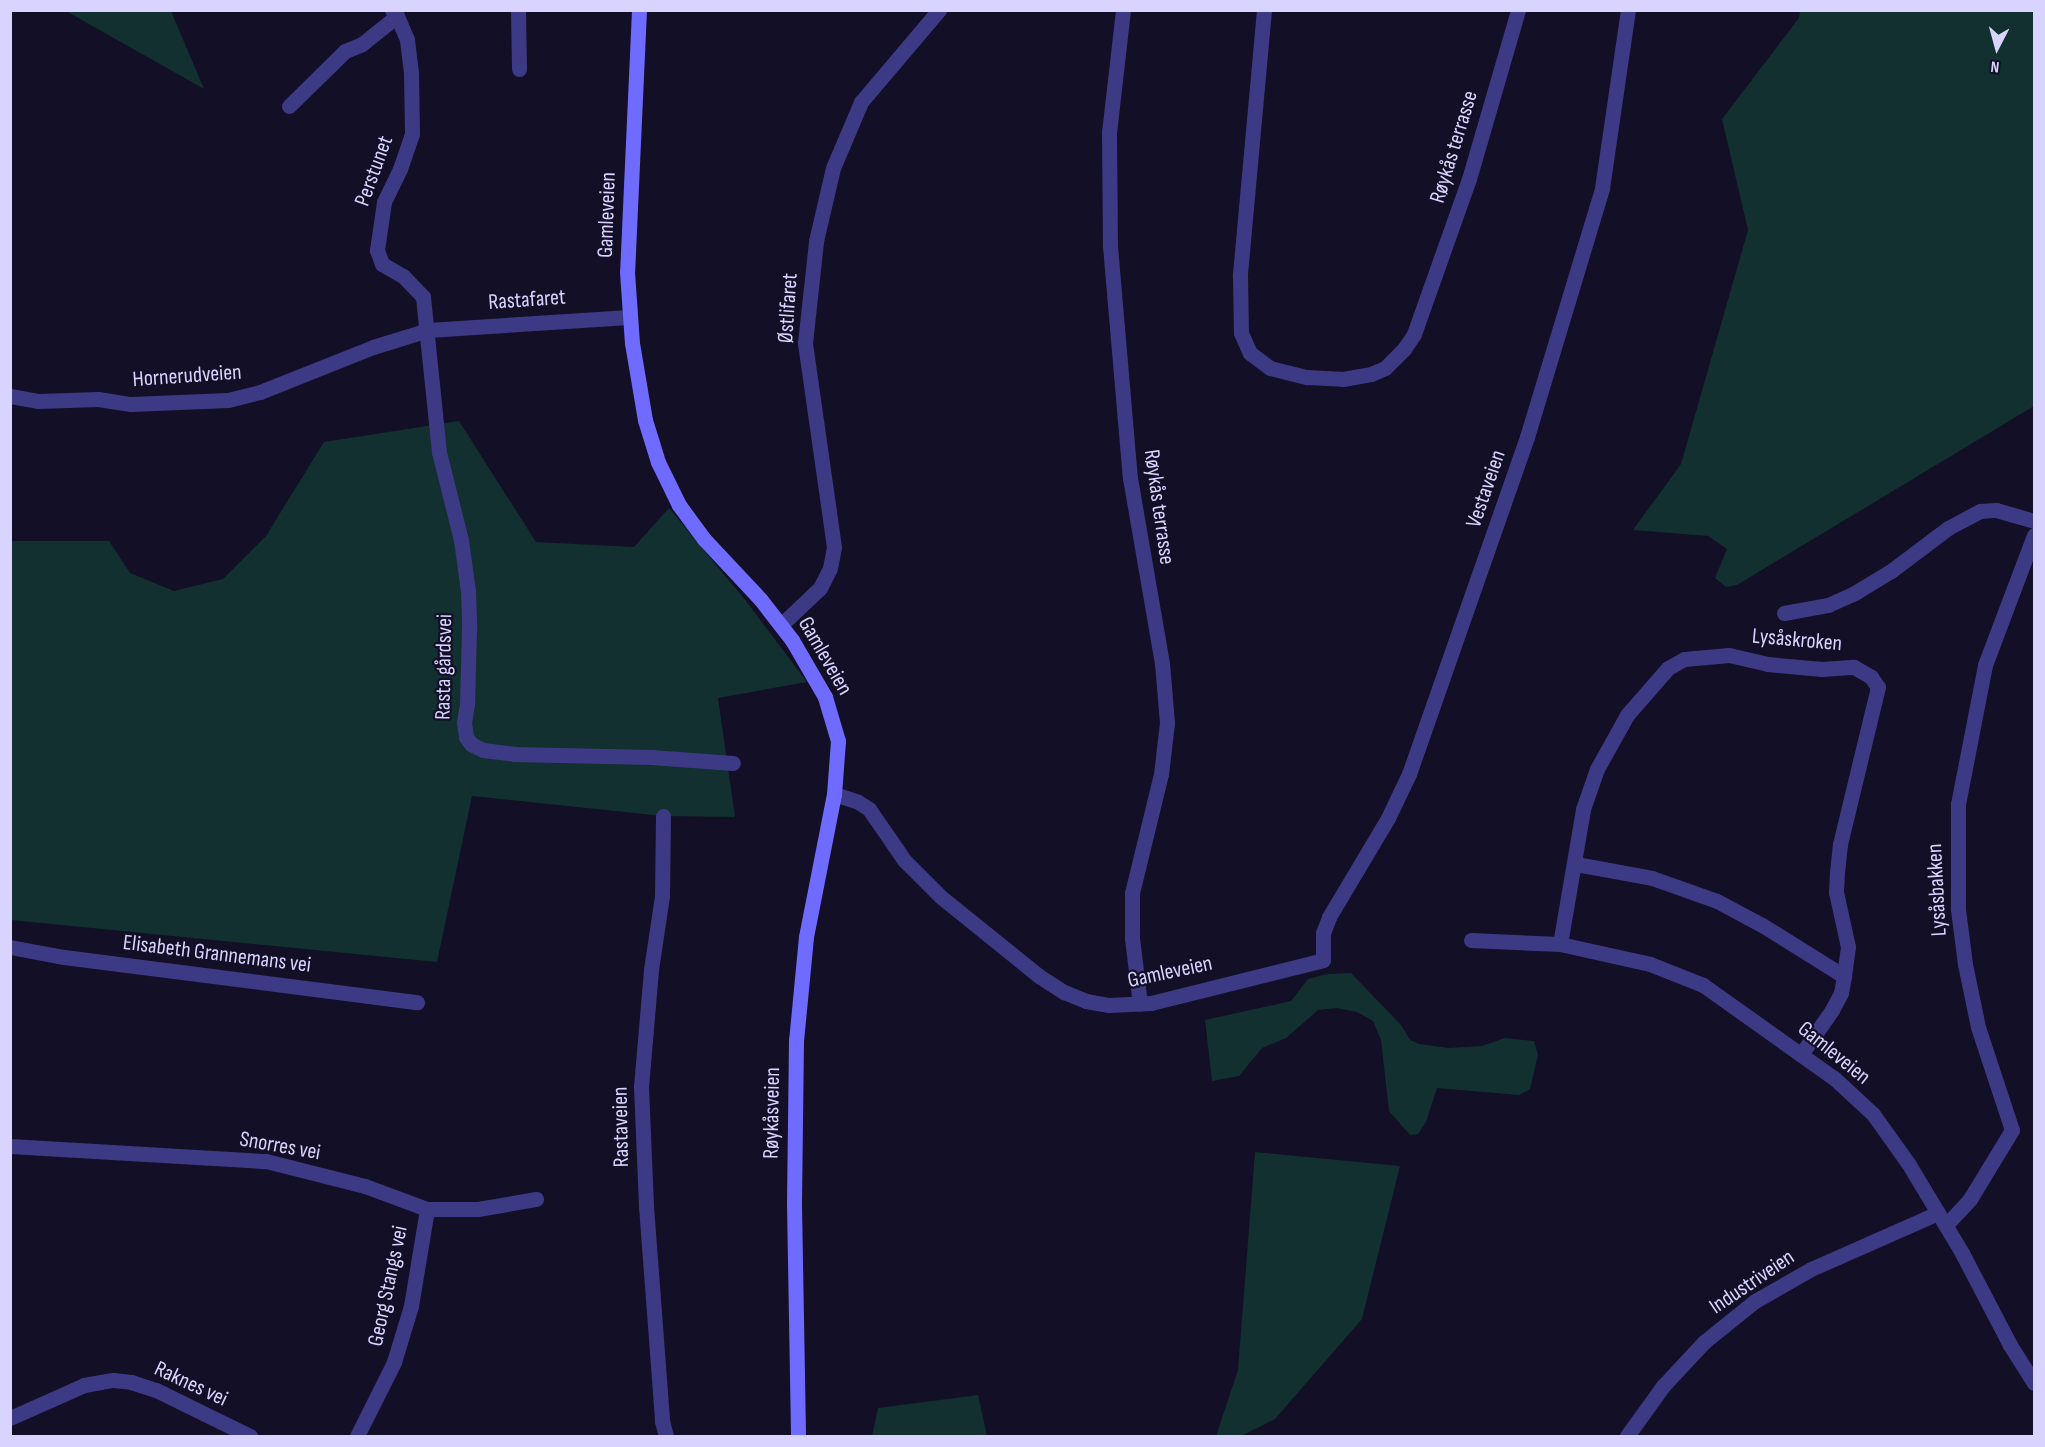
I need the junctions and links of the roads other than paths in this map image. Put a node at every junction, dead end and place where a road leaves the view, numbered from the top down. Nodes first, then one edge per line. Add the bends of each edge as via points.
1 (518, 10) edge
2 (639, 10) edge
3 (939, 10) edge
4 (1123, 10) edge
5 (1264, 10) edge
6 (1518, 10) edge
7 (1628, 10) edge
8 (394, 13) edge
9 (519, 69) dead end
10 (289, 106) dead end
11 (629, 317) junction
12 (428, 330) junction
13 (10, 396) edge
14 (2034, 522) edge
15 (2034, 535) edge
16 (1784, 613) dead end
17 (782, 624) junction
18 (733, 763) dead end
19 (834, 794) junction
20 (663, 816) dead end
21 (1576, 864) junction
22 (1471, 940) dead end
23 (1560, 944) junction
24 (10, 948) edge
25 (1323, 960) joint
26 (1844, 976) junction
27 (417, 1002) dead end
28 (1140, 1004) junction
29 (1802, 1053) junction
30 (10, 1146) edge
31 (536, 1199) dead end
32 (427, 1209) junction
33 (1942, 1219) junction
34 (2034, 1383) edge
35 (10, 1418) edge
36 (250, 1437) edge
37 (357, 1437) edge
38 (666, 1437) edge
39 (798, 1437) edge
40 (1627, 1437) edge

1 - 9 street
2 - 11 main road, Gamleveien via 628,230
3 - 17 street, Østlifaret via 861,102 833,168 816,241 805,343 834,547 830,568 820,588
4 - 28 street, Røykås terrasse via 1110,123 1110,246 1130,478 1162,663 1167,723 1161,774 1132,893 1132,938
5 - 6 street, Røykås terrasse via 1240,276 1241,333 1250,353 1270,369 1306,377 1343,379 1385,368 1414,334 1469,179
7 - 25 street, Vestaveien via 1602,188 1544,386 1413,764 1388,818 1326,924
8 - 10 street via 362,45 345,51
8 - 12 street, Perstunet via 407,40 412,134 384,202 377,250 382,264 403,276 423,297
11 - 12 street, Rastafaret
11 - 17 main road, Gamleveien via 640,400 665,479 695,528
12 - 13 street, Hornerudveien via 373,347 260,393 228,400 131,404 98,399 38,401
12 - 18 street, Rasta gårdsvei via 439,452 461,540 468,591 470,629 464,722 471,744 483,750 514,753
14 - 16 street via 1996,510 1974,513 1853,594 1828,605
15 - 33 street, Lysåsbakken via 1985,665 1958,804 1958,909 1965,964 1978,1027 2012,1130 1970,1199
17 - 19 main road, Gamleveien via 813,673 834,720 838,753
19 - 28 street, Gamleveien via 869,809 904,860 928,886 1039,976 1086,1001
19 - 39 main road, Røykåsveien via 806,937 796,1040
20 - 38 street, Rastaveien via 662,896 641,1086 646,1206
21 - 23 street, Lysåskroken
21 - 26 street via 1652,878 1717,901
21 - 26 street, Lysåskroken via 1583,809 1597,769 1627,715 1668,669 1684,659 1729,655 1767,664 1822,669 1854,667 1871,677 1878,687 1837,872 1836,892 1848,947
22 - 23 street, Gamleveien
23 - 29 street, Gamleveien via 1650,964 1703,985
24 - 27 street, Elisabeth Grannemans vei
25 - 28 street, Gamleveien
26 - 29 street, Lysåskroken via 1832,1010
29 - 33 street, Gamleveien via 1874,1114
30 - 32 street, Snorres vei via 266,1161 365,1186
31 - 32 street, Snorres vei via 478,1209
32 - 37 street, Georg Stangs vei via 411,1306 394,1362
33 - 34 street, Gamleveien
33 - 40 street, Industriveien via 1811,1269 1755,1301 1704,1341 1663,1386
35 - 36 street, Raknes vei via 84,1385 113,1380 156,1390

